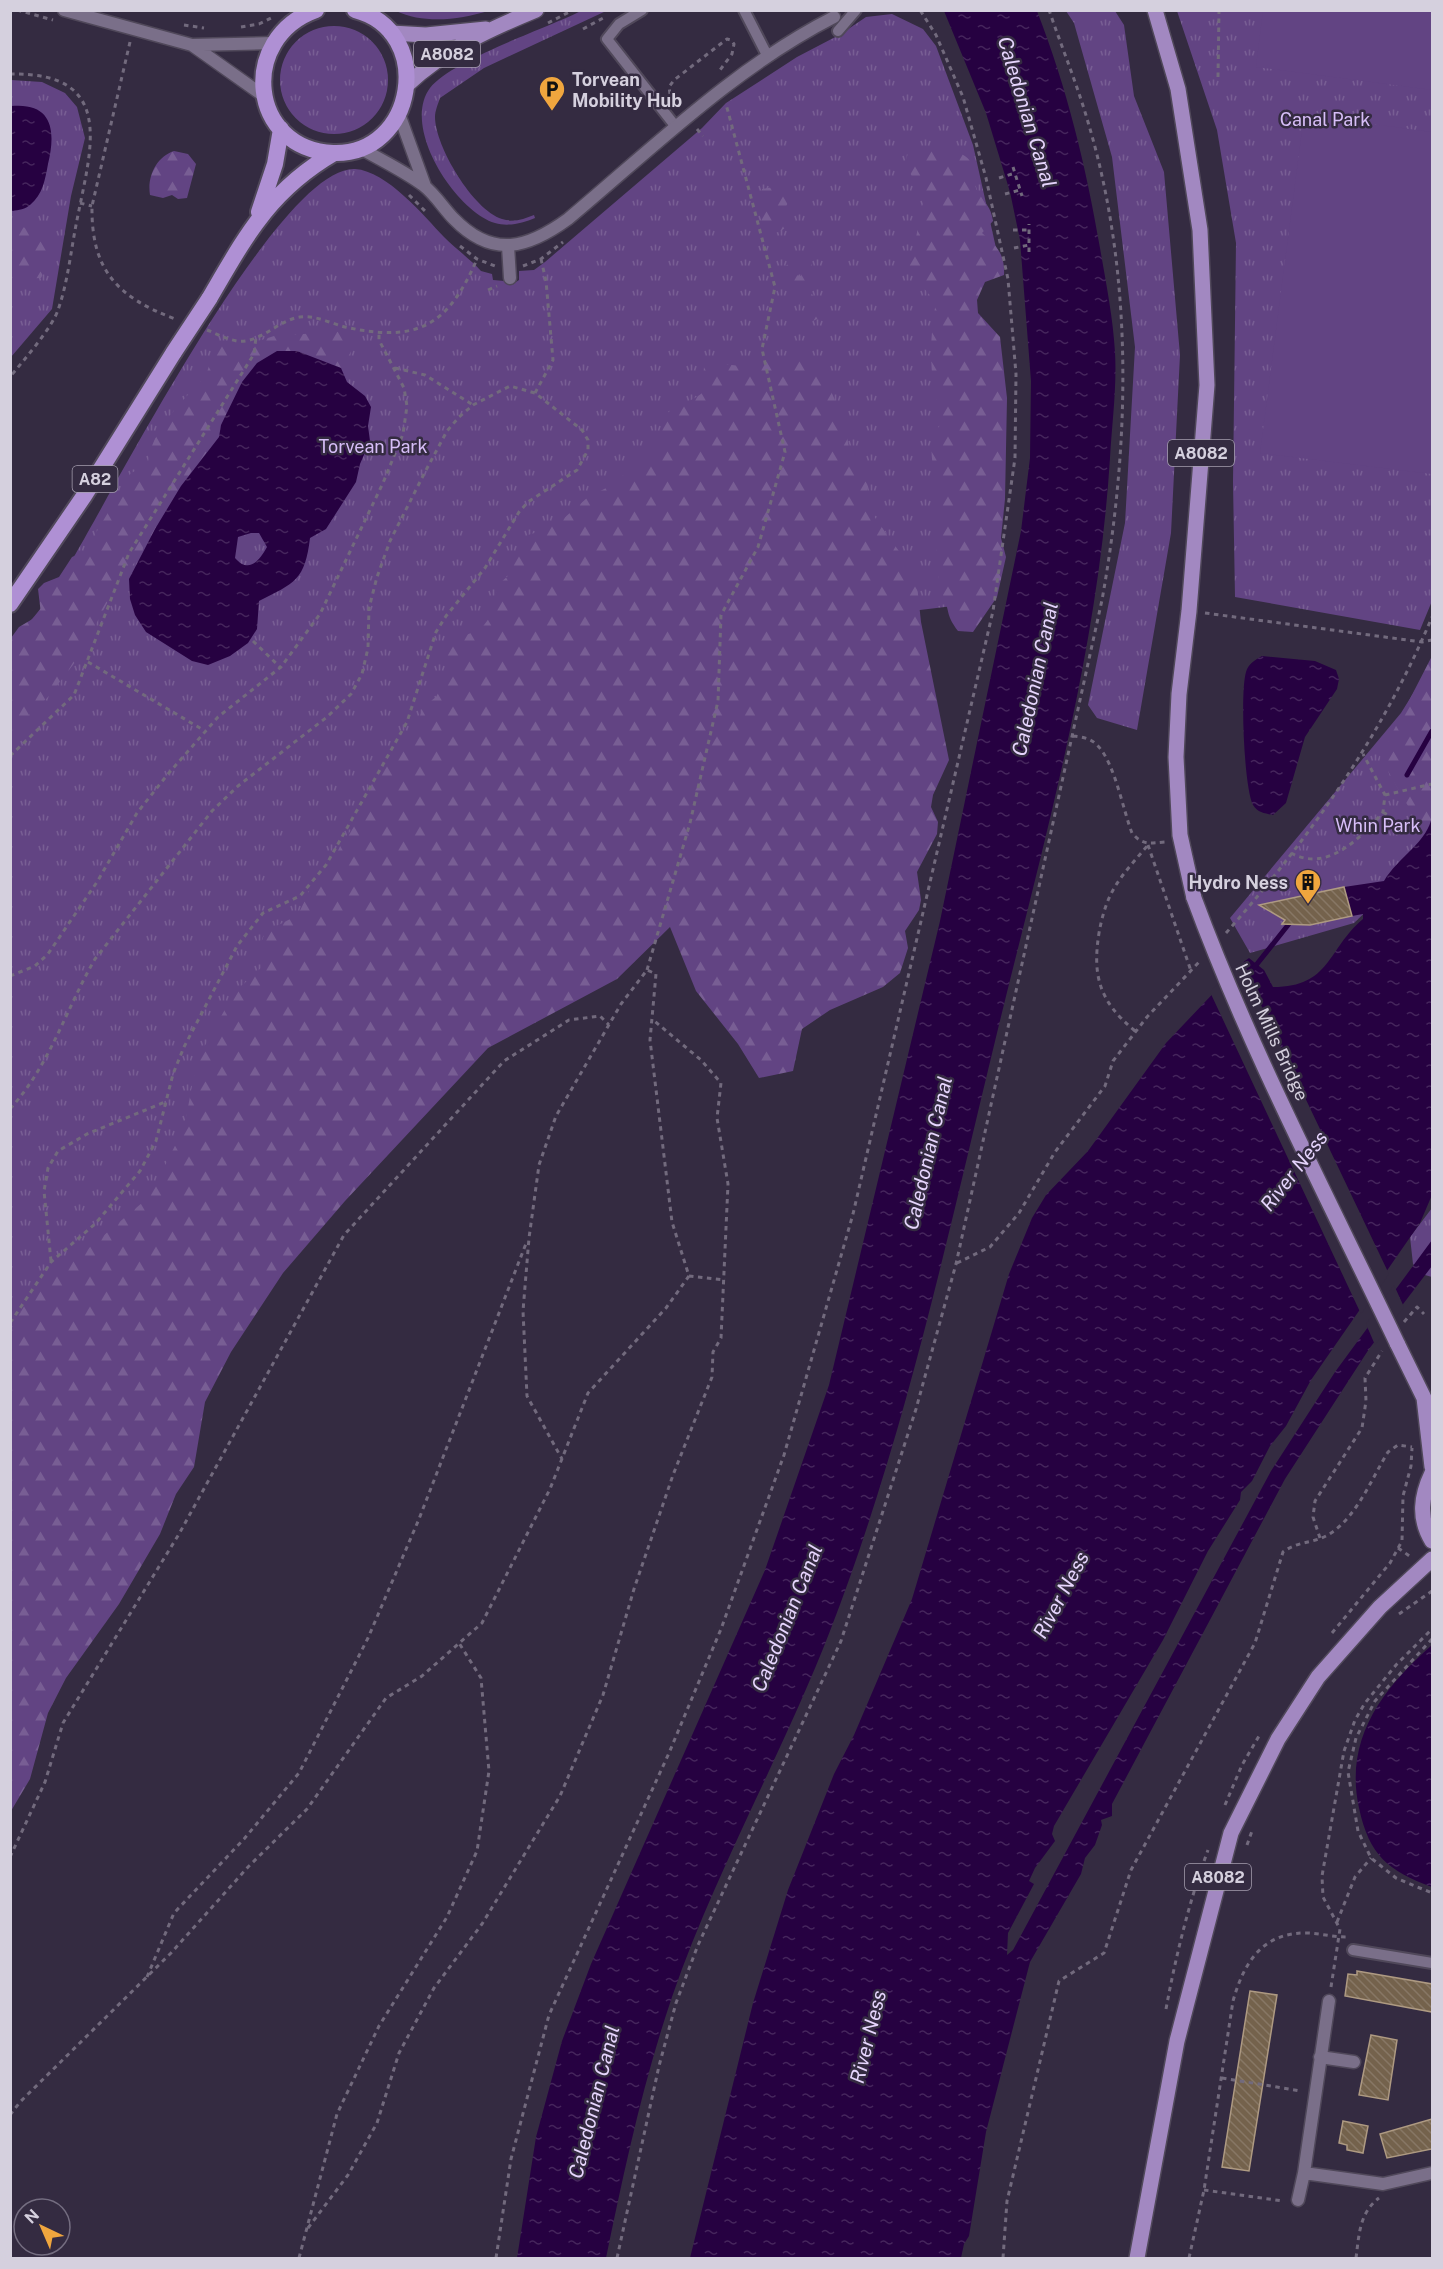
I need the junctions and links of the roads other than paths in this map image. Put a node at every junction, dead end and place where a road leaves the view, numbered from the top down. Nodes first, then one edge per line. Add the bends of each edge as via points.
1 (536, 10) edge
2 (642, 10) edge
3 (744, 10) edge
4 (850, 10) edge
5 (856, 10) edge
6 (1155, 10) edge
7 (360, 11) edge
8 (307, 12) edge
9 (63, 16) edge
10 (834, 17) joint
11 (489, 29) junction
12 (838, 31) dead end
13 (391, 33) junction
14 (272, 43) junction
15 (192, 45) junction
16 (767, 55) junction
17 (408, 84) junction
18 (264, 96) junction
19 (399, 114) junction
20 (675, 127) junction
21 (281, 129) junction
22 (360, 148) junction
23 (334, 153) junction
24 (424, 186) junction
25 (255, 221) junction
26 (508, 246) junction
27 (510, 278) dead end
28 (10, 604) edge
29 (1428, 1402) edge
30 (1432, 1467) edge
31 (1432, 1473) edge
32 (1432, 1541) edge
33 (1432, 1559) edge
34 (1353, 1950) dead end
35 (1432, 1963) edge
36 (1329, 2001) road end
37 (1320, 2057) junction
38 (1354, 2062) dead end
39 (1304, 2173) junction
40 (1432, 2173) edge
41 (1298, 2200) road end
42 (1137, 2259) edge

1 - 11 main road, A8082
2 - 20 lane via 620,24 607,39
3 - 16 lane
4 - 10 lane
5 - 12 lane
6 - 29 main road, Holm Mills Bridge / A8082, bridge via 1178,89 1200,230 1207,385 1179,694 1176,757 1180,835 1194,898 1216,957 1393,1340
7 - 13 highway
8 - 14 highway via 285,27
9 - 15 street
10 - 16 street
11 - 13 main road, A8082 via 426,35
11 - 17 main road, A8082 via 434,61
13 - 17 highway via 401,49
14 - 15 street
14 - 18 highway via 265,61
15 - 18 street
16 - 20 street
17 - 19 highway
18 - 21 highway
19 - 22 highway via 383,134
19 - 24 street
20 - 26 street via 554,229 525,243
21 - 23 highway via 305,146
21 - 25 highway, A82 via 275,164
22 - 23 highway
22 - 24 street
23 - 25 highway, A82 via 296,177
24 - 26 street via 465,229 490,243
25 - 28 highway, A82, bridge via 78,505
26 - 27 street
29 - 30 main road, A8082
31 - 32 main road via 1422,1505
33 - 42 main road, A8082 via 1380,1607 1318,1677 1278,1739 1231,1833 1177,2042
34 - 35 lane
36 - 37 street
37 - 38 street
37 - 39 street
39 - 40 street via 1383,2184
39 - 41 street

